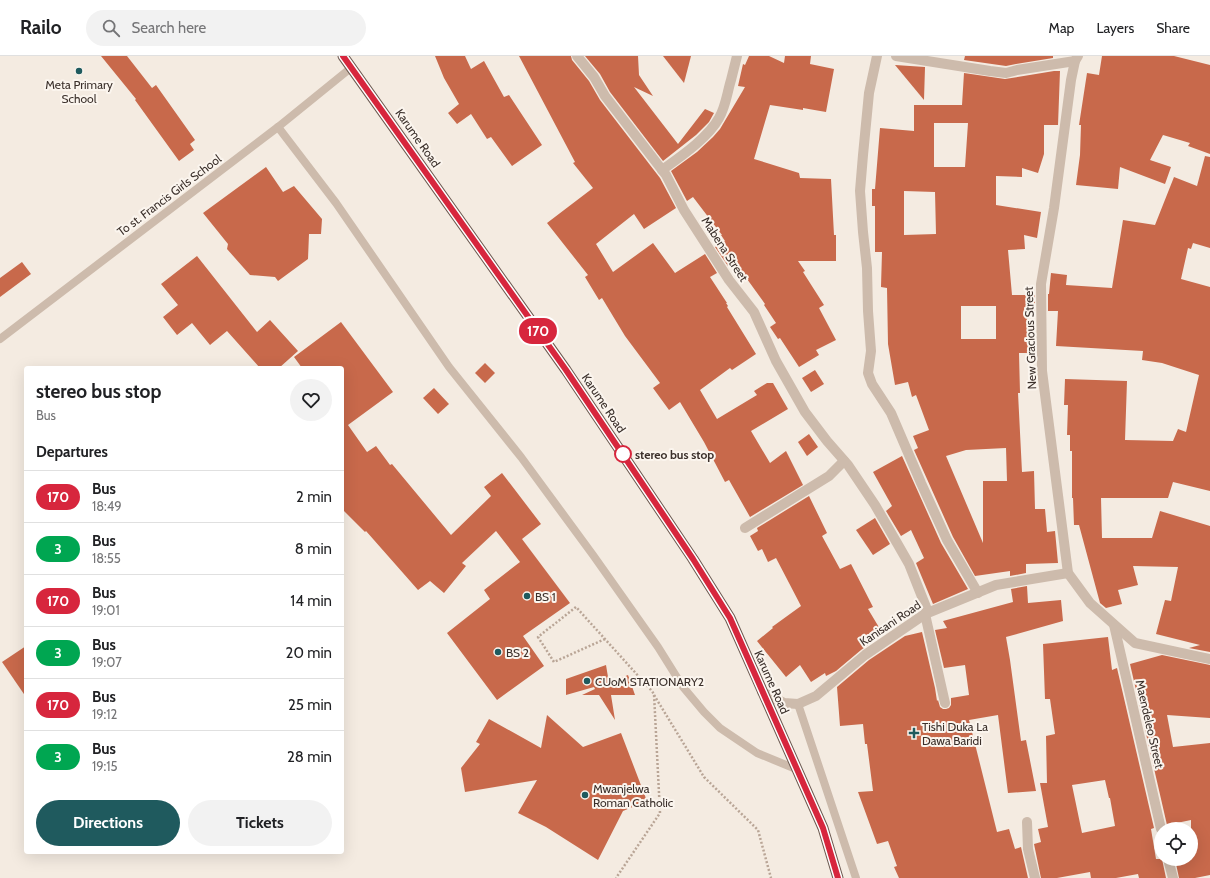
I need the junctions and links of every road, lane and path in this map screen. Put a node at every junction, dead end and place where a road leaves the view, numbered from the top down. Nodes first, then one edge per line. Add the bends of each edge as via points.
1 (343, 56) edge
2 (577, 56) edge
3 (737, 56) edge
4 (877, 56) edge
5 (896, 56) edge
6 (1076, 59) edge
7 (352, 67) junction
8 (278, 127) junction
9 (662, 170) junction
10 (0, 339) edge
11 (846, 463) junction
12 (745, 528) dead end
13 (1068, 573) junction
14 (978, 593) junction
15 (927, 613) junction
16 (1114, 625) junction
17 (605, 639) junction
18 (1210, 659) edge
19 (762, 692) junction
20 (654, 694) junction
21 (945, 703) dead end
22 (798, 704) junction
23 (796, 769) junction
24 (1027, 822) dead end
25 (1159, 822) edge
26 (1170, 866) edge
27 (616, 878) edge
28 (771, 878) edge
29 (838, 878) edge
30 (856, 878) edge
31 (1035, 878) edge
32 (1173, 878) edge

1 - 7 highway, Karume Road
2 - 9 street, Mabena Street
3 - 9 street via 727,99 719,119 701,139
4 - 14 street via 869,93 860,191 871,351 868,373 890,413 947,540
5 - 6 street via 1006,72
6 - 13 street, New Gracious Street via 1040,284 1042,371
7 - 8 lane, To st. Francis Girls School
7 - 19 highway, Karume Road via 566,370 693,559 730,618
8 - 10 lane, To st. Francis Girls School
8 - 23 lane via 336,203 449,367 593,555 658,647 682,687 729,735 757,753
9 - 11 street, Mabena Street via 728,280 754,312 776,361 806,412
11 - 12 street
11 - 15 street, Mabena Street via 875,505 909,564
13 - 14 street, Kanisani Road via 996,585
13 - 16 street via 1090,603
14 - 15 street, Kanisani Road
15 - 21 street, Mabena Street
15 - 22 street, Kanisani Road via 865,655 816,696
16 - 18 street via 1135,643
16 - 25 street, Maendeleo Street
17 - 17 path via 576,607 538,637 554,662
17 - 20 path
19 - 22 street via 784,703
19 - 23 highway, Karume Road
20 - 27 path via 660,813
20 - 28 path via 704,777 758,830
22 - 30 lane
23 - 29 highway, Karume Road via 823,828
24 - 31 street via 1028,849
26 - 32 street

